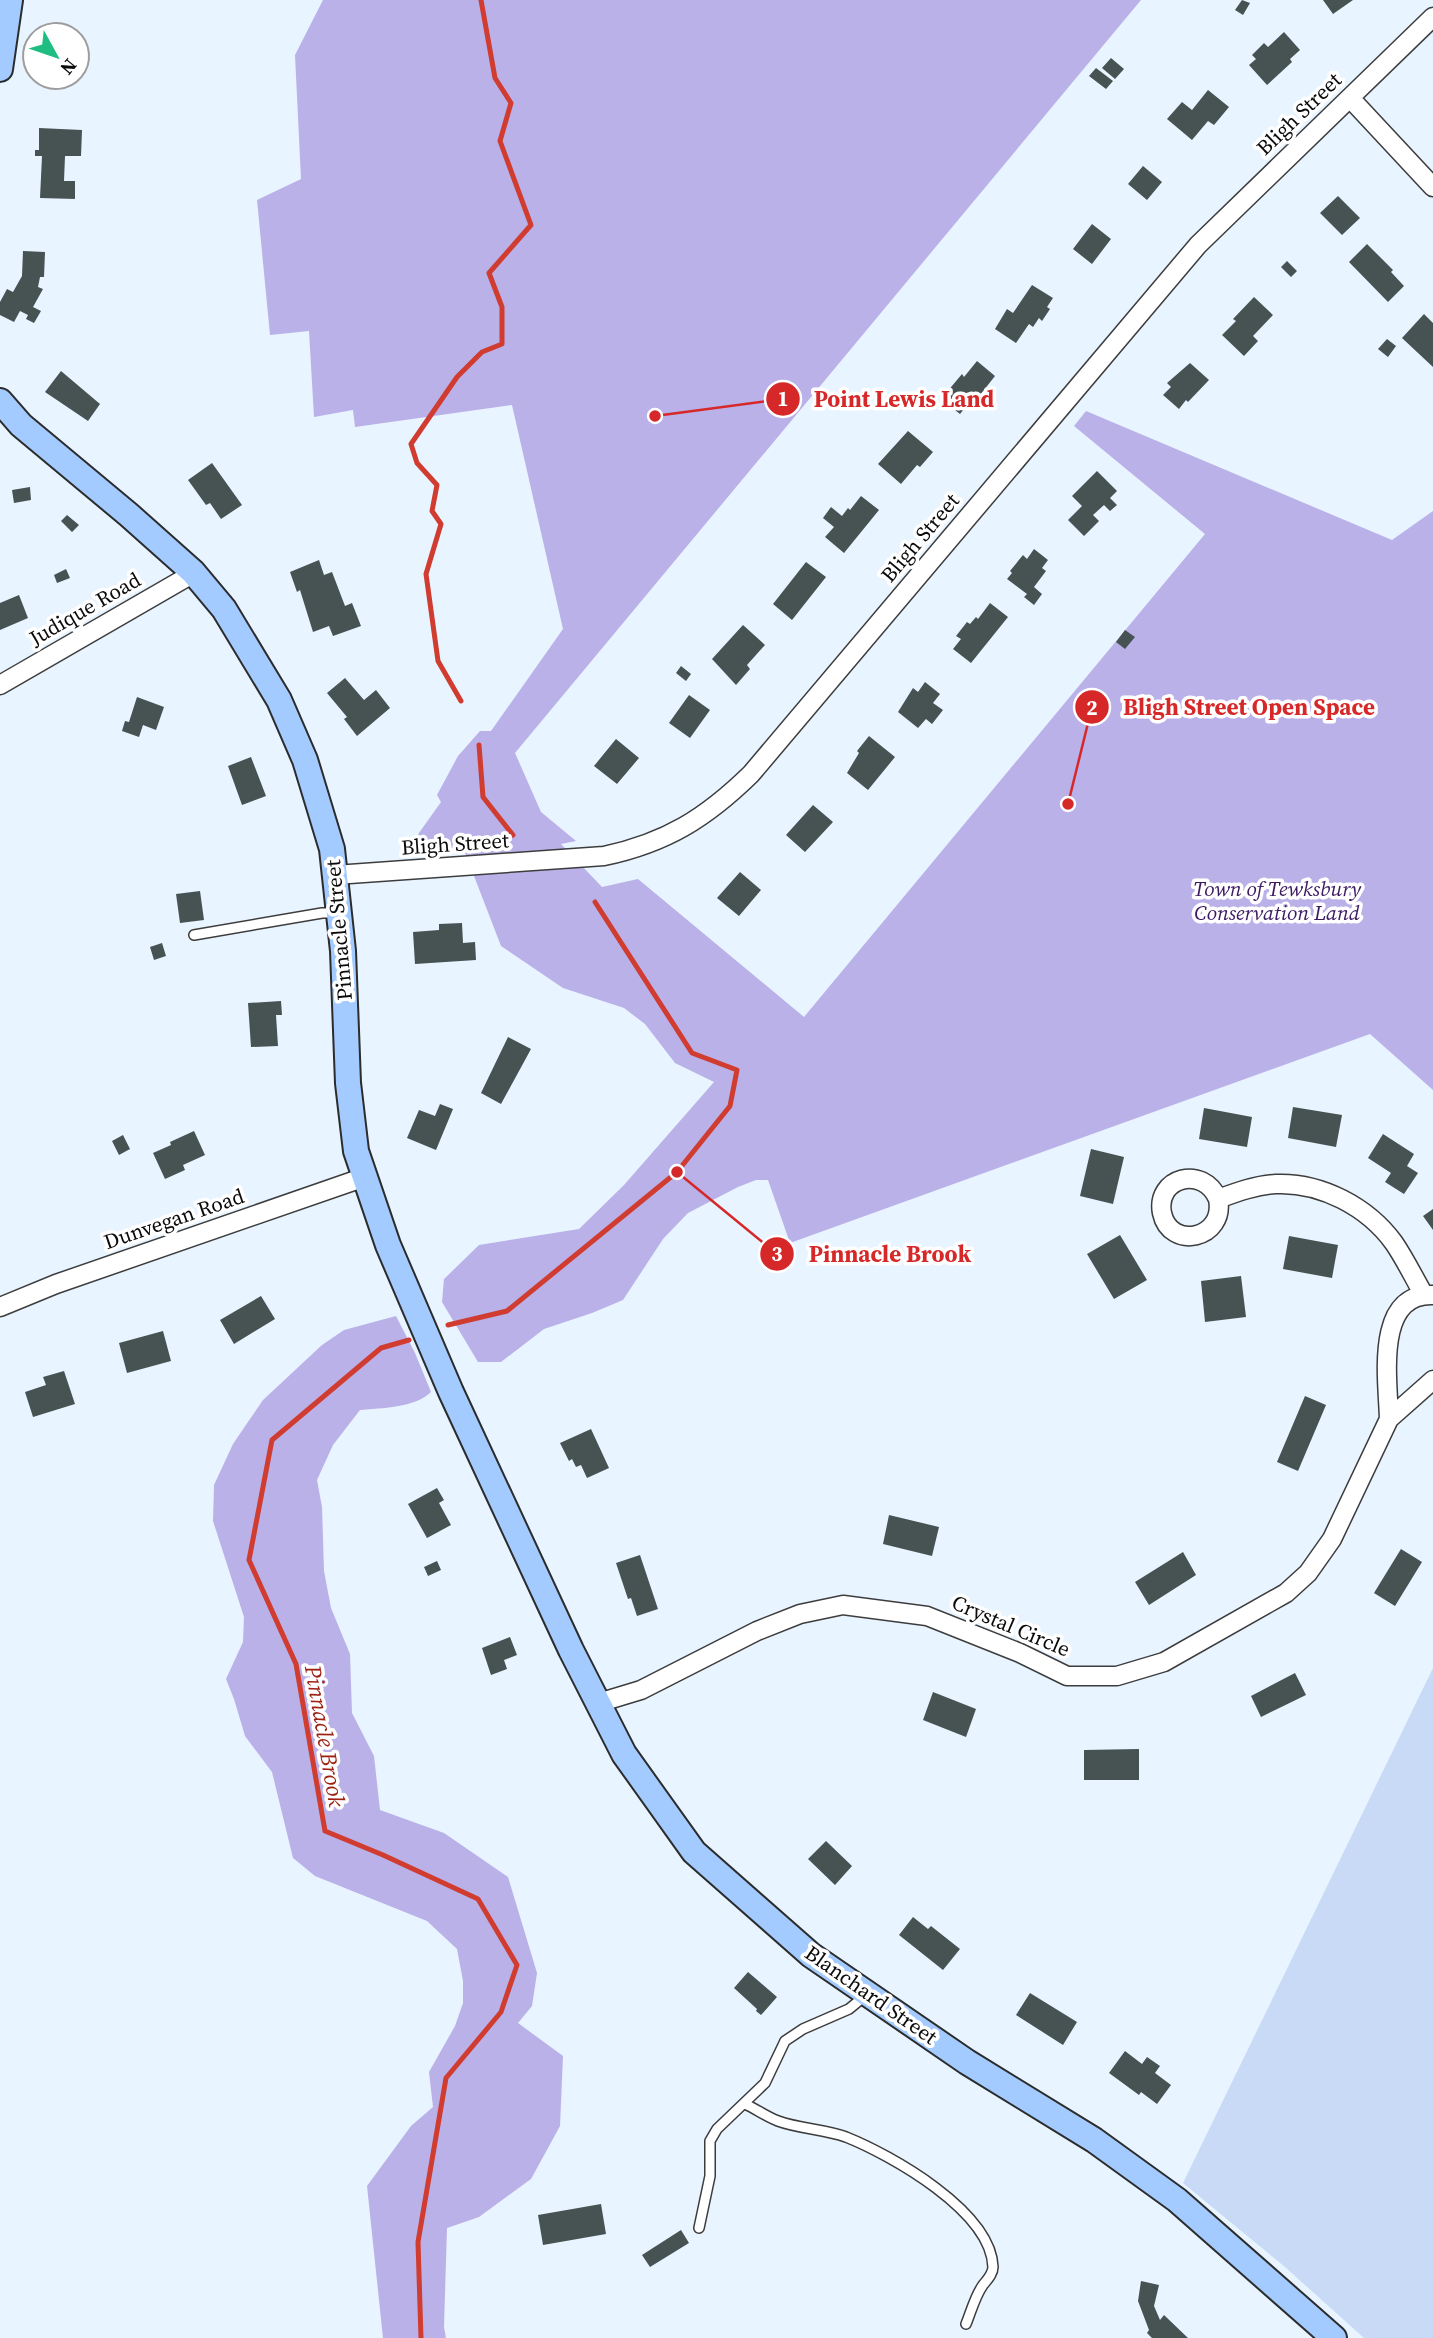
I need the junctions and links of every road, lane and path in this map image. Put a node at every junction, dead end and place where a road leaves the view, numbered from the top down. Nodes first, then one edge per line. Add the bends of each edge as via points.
1 (10, 0) edge
2 (1433, 17) edge
3 (0, 69) edge
4 (1350, 98) junction
5 (1433, 187) edge
6 (0, 401) edge
7 (194, 573) junction
8 (0, 685) edge
9 (335, 875) junction
10 (339, 913) junction
11 (194, 935) dead end
12 (365, 1177) junction
13 (1218, 1199) dead end
14 (1429, 1295) edge
15 (0, 1307) edge
16 (1433, 1380) edge
17 (1389, 1419) junction
18 (525, 1548) joint
19 (598, 1703) junction
20 (868, 1994) junction
21 (745, 2104) junction
22 (699, 2228) dead end
23 (966, 2324) dead end
24 (1334, 2338) edge

1 - 3 street
2 - 4 street, Bligh Street
4 - 5 street
4 - 9 street, Bligh Street via 1198,245 726,799 664,839 604,856
6 - 7 street, Pinnacle Street via 21,425
7 - 8 street, Judique Road
7 - 9 street, Pinnacle Street via 224,609 279,700 305,760 332,849
9 - 10 street, Pinnacle Street
10 - 11 lane
10 - 12 street, Pinnacle Street via 348,1083 356,1151
12 - 15 street, Dunvegan Road
12 - 18 street, Pinnacle Street via 388,1245 445,1380
13 - 14 street, Crystal Circle via 1283,1184 1314,1189 1350,1203 1368,1214 1395,1244
14 - 17 street, Crystal Circle via 1403,1305 1391,1327
16 - 17 street, Crystal Circle
17 - 19 street, Crystal Circle via 1332,1539 1308,1573 1286,1592 1164,1662 1117,1676 1067,1676 928,1616 843,1605 800,1614 641,1690
18 - 19 street, Blanchard Street
19 - 20 street, Blanchard Street via 624,1754 694,1852 811,1955
20 - 21 lane via 849,2009 785,2041 765,2083
20 - 24 street, Blanchard Street via 1094,2140 1177,2200
21 - 22 lane via 710,2141 710,2176
21 - 23 lane via 778,2121 842,2136 877,2150 902,2164 971,2219 986,2243 993,2268

